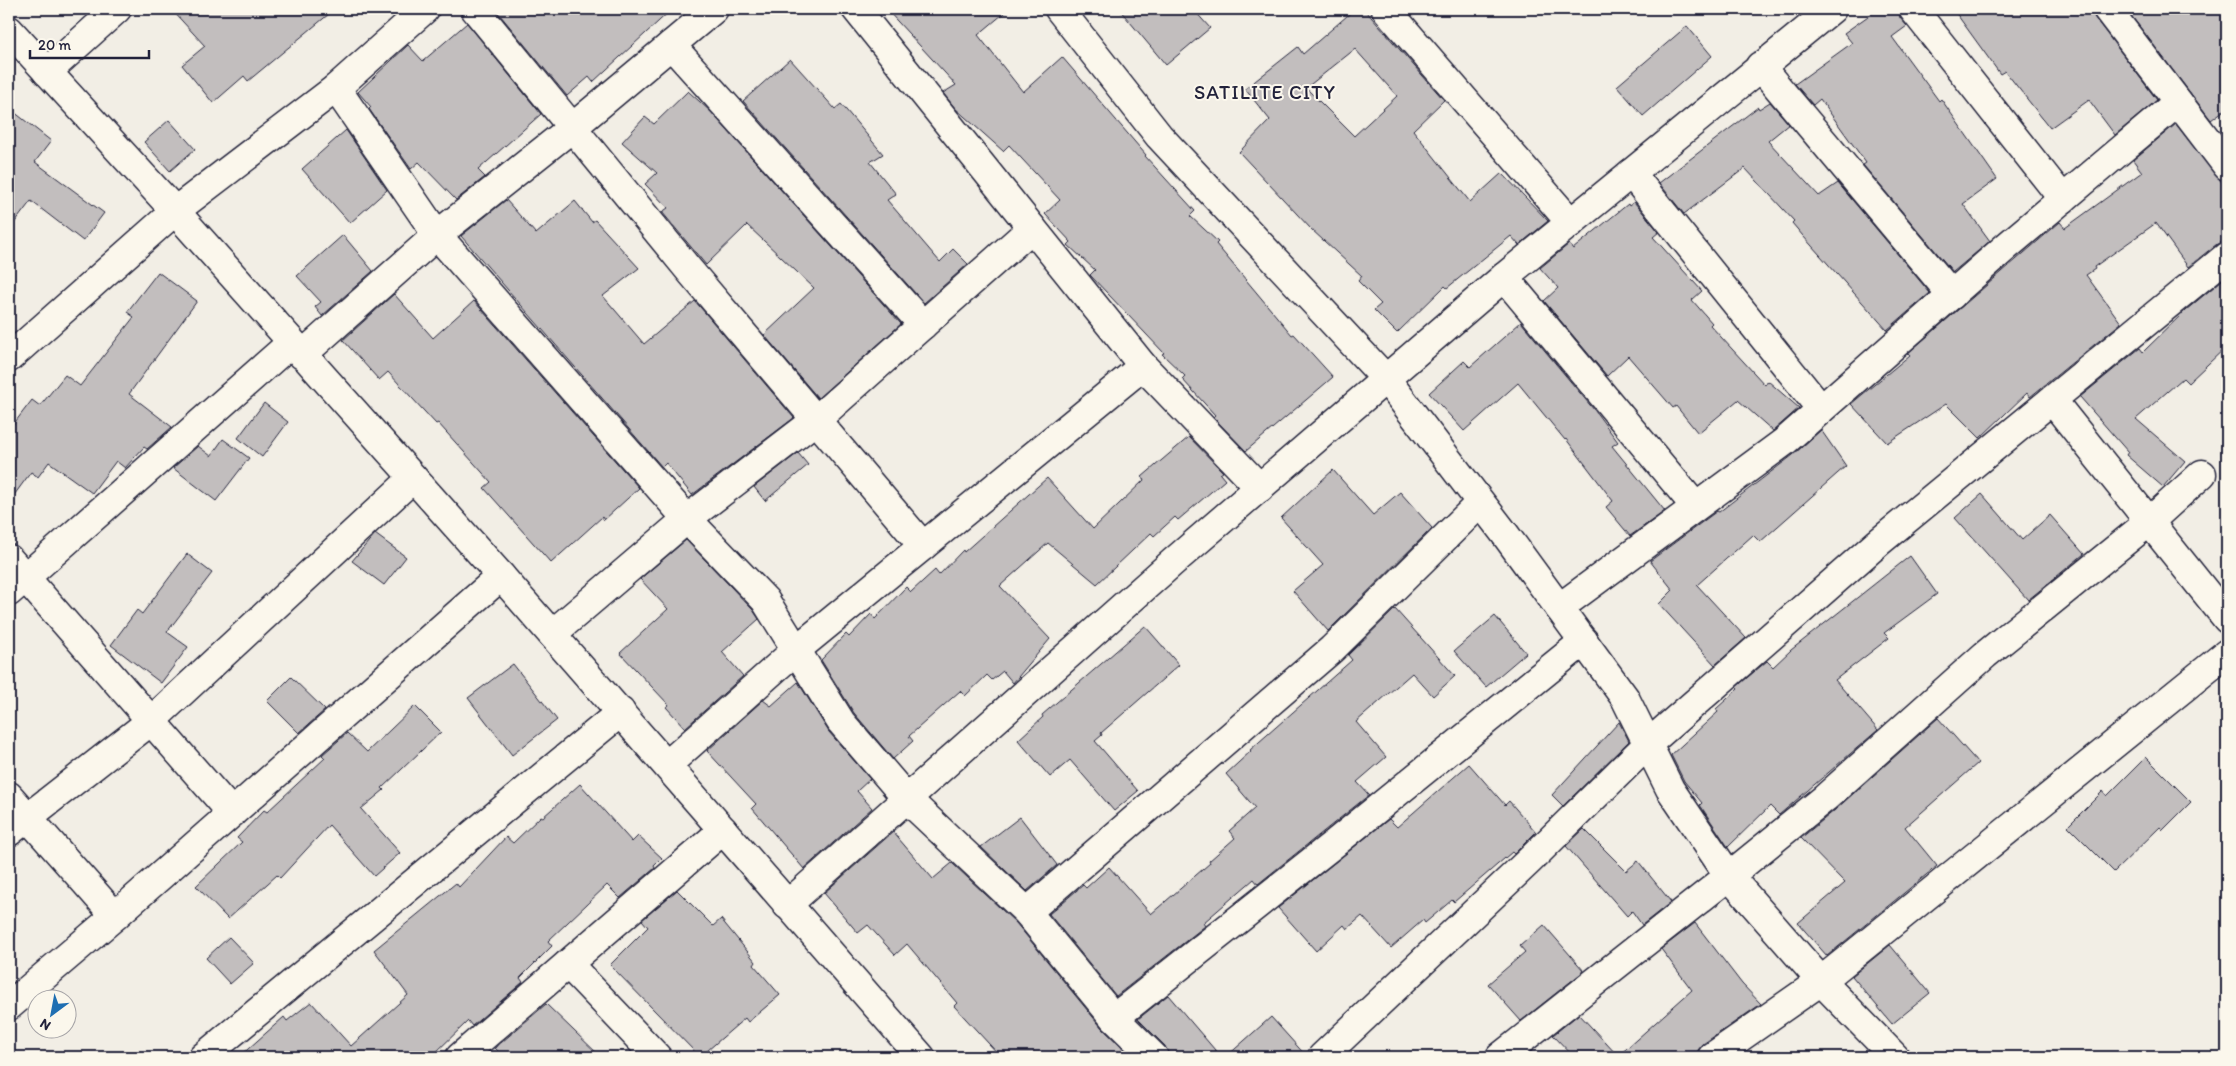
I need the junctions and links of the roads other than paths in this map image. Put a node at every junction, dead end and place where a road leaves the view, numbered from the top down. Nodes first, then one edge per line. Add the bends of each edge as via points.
1 (117, 9) edge
2 (425, 9) edge
3 (475, 9) edge
4 (714, 9) edge
5 (856, 9) edge
6 (1059, 9) edge
7 (1386, 9) edge
8 (1913, 9) edge
9 (2107, 9) edge
10 (1829, 10) edge
11 (9, 30) edge
12 (671, 45) junction
13 (1760, 66) junction
14 (47, 72) junction
15 (336, 88) junction
16 (2178, 102) junction
17 (573, 127) junction
18 (2227, 166) edge
19 (1631, 173) junction
20 (2063, 199) junction
21 (175, 211) junction
22 (1571, 223) junction
23 (1032, 228) junction
24 (437, 235) junction
25 (2227, 256) edge
26 (1504, 278) junction
27 (1952, 295) junction
28 (923, 326) junction
29 (297, 349) junction
30 (9, 358) edge
31 (1143, 366) junction
32 (1386, 379) junction
33 (2052, 400) junction
34 (1821, 409) junction
35 (816, 420) junction
36 (2202, 474) dead end
37 (413, 478) junction
38 (1260, 488) junction
39 (1480, 503) junction
40 (1695, 506) junction
41 (687, 519) junction
42 (2149, 522) junction
43 (923, 546) junction
44 (14, 576) edge
45 (501, 576) junction
46 (1559, 608) junction
47 (2227, 618) edge
48 (552, 634) junction
49 (1584, 641) junction
50 (796, 650) junction
51 (2227, 654) edge
52 (621, 712) junction
53 (152, 721) junction
54 (1648, 744) junction
55 (667, 765) junction
56 (9, 796) edge
57 (907, 799) junction
58 (232, 813) junction
59 (18, 824) edge
60 (723, 830) junction
61 (1729, 876) junction
62 (787, 905) junction
63 (1027, 912) junction
64 (115, 916) junction
65 (568, 964) junction
66 (1821, 981) junction
67 (9, 1006) edge
68 (1114, 1018) junction
69 (203, 1057) edge
70 (460, 1057) edge
71 (656, 1057) edge
72 (921, 1057) edge
73 (1154, 1057) edge
74 (1322, 1057) edge
75 (1500, 1057) edge
76 (1712, 1057) edge
77 (1895, 1057) edge

1 - 14 street
2 - 15 street
3 - 17 street
4 - 12 street
5 - 23 street
6 - 32 street via 1158,136
7 - 22 street
8 - 20 street
9 - 16 street
10 - 13 street
11 - 14 street
12 - 17 street
12 - 28 street
13 - 19 street
13 - 27 street
14 - 21 street
15 - 21 street
15 - 24 street
16 - 18 street
16 - 20 street
17 - 24 street
17 - 35 street
19 - 22 street
19 - 34 street
20 - 27 street
21 - 29 street
21 - 30 street
22 - 26 street
23 - 28 street
23 - 31 street
24 - 29 street
24 - 41 street
25 - 33 street
26 - 32 street
26 - 40 street
27 - 34 street
28 - 35 street
29 - 37 street
29 - 44 street
31 - 38 street
31 - 43 street
32 - 38 street
32 - 39 street
33 - 42 street
33 - 54 street via 1880,542
34 - 40 street via 1784,442
35 - 41 street
35 - 43 street
36 - 42 street
37 - 45 street
37 - 53 street
38 - 57 street
39 - 46 street
39 - 63 street via 1332,649
40 - 46 street
41 - 48 street
41 - 50 street via 765,600
42 - 47 street
42 - 61 street via 1985,655 1825,798
43 - 50 street
44 - 53 street
45 - 48 street
45 - 58 street
46 - 49 street
48 - 52 street
49 - 54 street via 1626,698
49 - 68 street via 1335,844
50 - 55 street
50 - 57 street via 841,722
51 - 66 street
52 - 55 street
52 - 69 street
53 - 58 street
53 - 59 street
54 - 61 street via 1670,789
54 - 74 street
55 - 60 street
56 - 59 street
57 - 62 street
57 - 63 street
58 - 64 street
59 - 64 street
60 - 62 street
60 - 65 street
61 - 66 street
61 - 75 street
62 - 72 street
63 - 68 street
64 - 67 street
65 - 70 street
65 - 71 street
66 - 76 street
66 - 77 street
68 - 73 street

